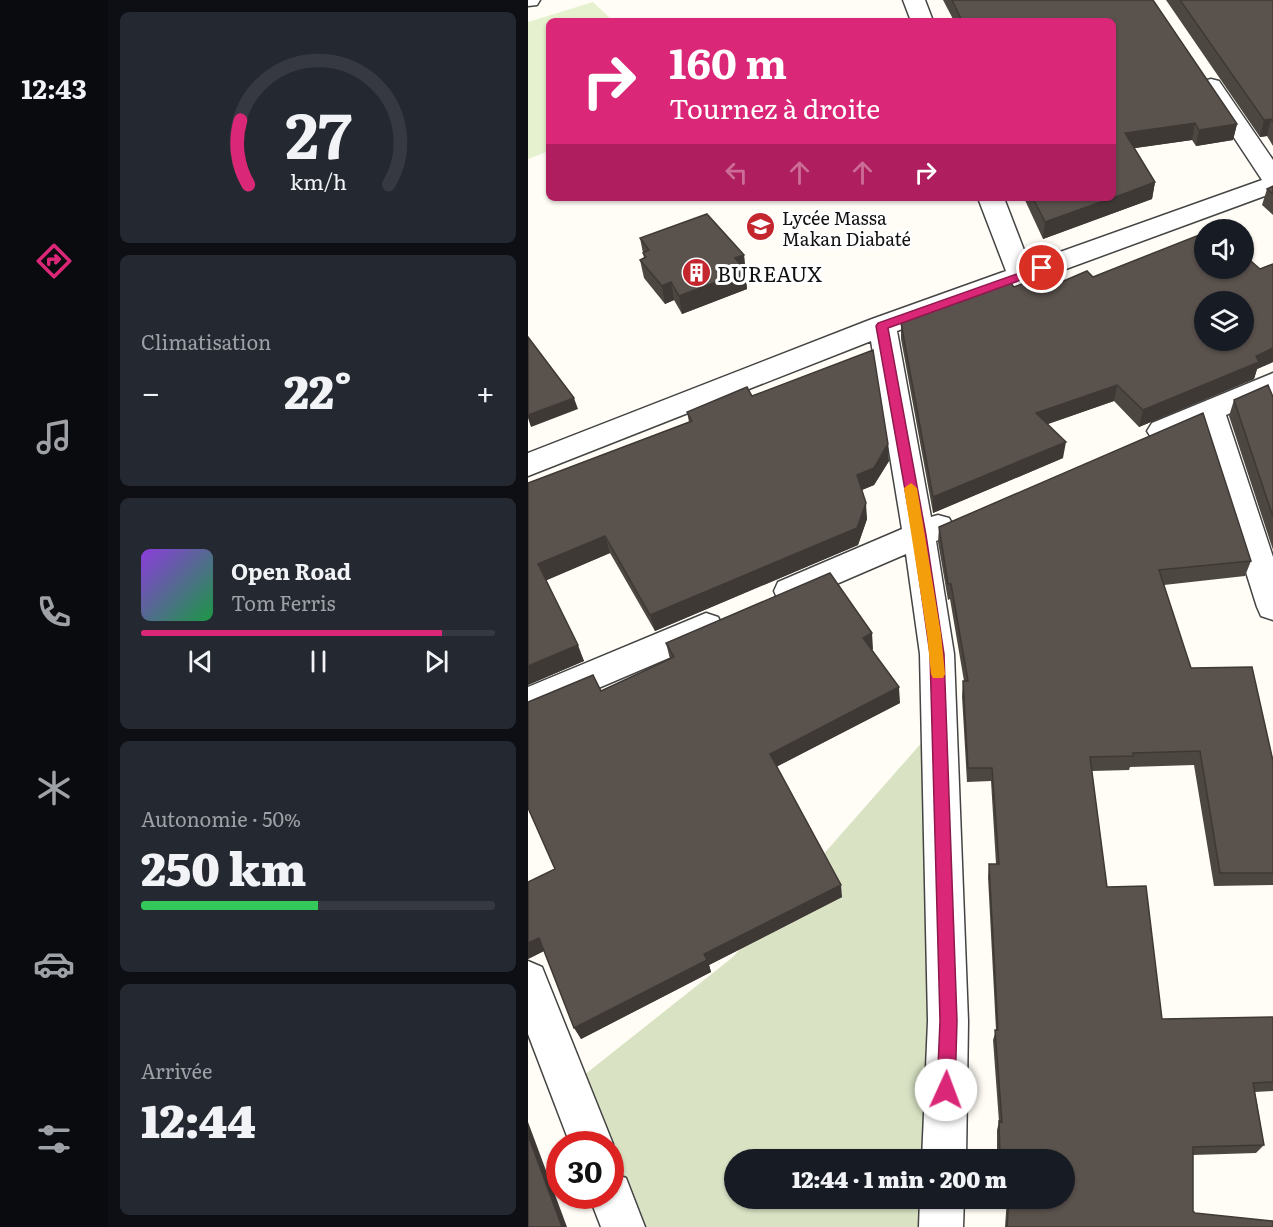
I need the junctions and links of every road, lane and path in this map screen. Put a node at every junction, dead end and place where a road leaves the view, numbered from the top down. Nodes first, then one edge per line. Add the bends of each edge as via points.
1 (914, 0) edge
2 (921, 18) edge
3 (1200, 69) edge
4 (1273, 178) edge
5 (1273, 184) edge
6 (992, 201) edge
7 (1021, 276) junction
8 (882, 326) junction
9 (1273, 383) edge
10 (1210, 410) junction
11 (1136, 442) edge
12 (528, 465) edge
13 (963, 517) edge
14 (919, 535) junction
15 (767, 601) edge
16 (1273, 607) edge
17 (734, 615) edge
18 (528, 703) edge
19 (528, 981) edge
20 (586, 1131) edge
21 (944, 1149) edge
22 (616, 1209) edge
23 (942, 1209) edge
24 (623, 1227) edge
25 (941, 1227) edge

1 - 2 street
3 - 4 street
5 - 7 street
6 - 7 street
7 - 8 street
8 - 12 street
8 - 14 street
9 - 10 street
10 - 11 street
10 - 16 street
13 - 14 street
14 - 15 street
14 - 21 street via 937,654 948,1021
17 - 18 street
19 - 20 street
22 - 24 street
23 - 25 street

